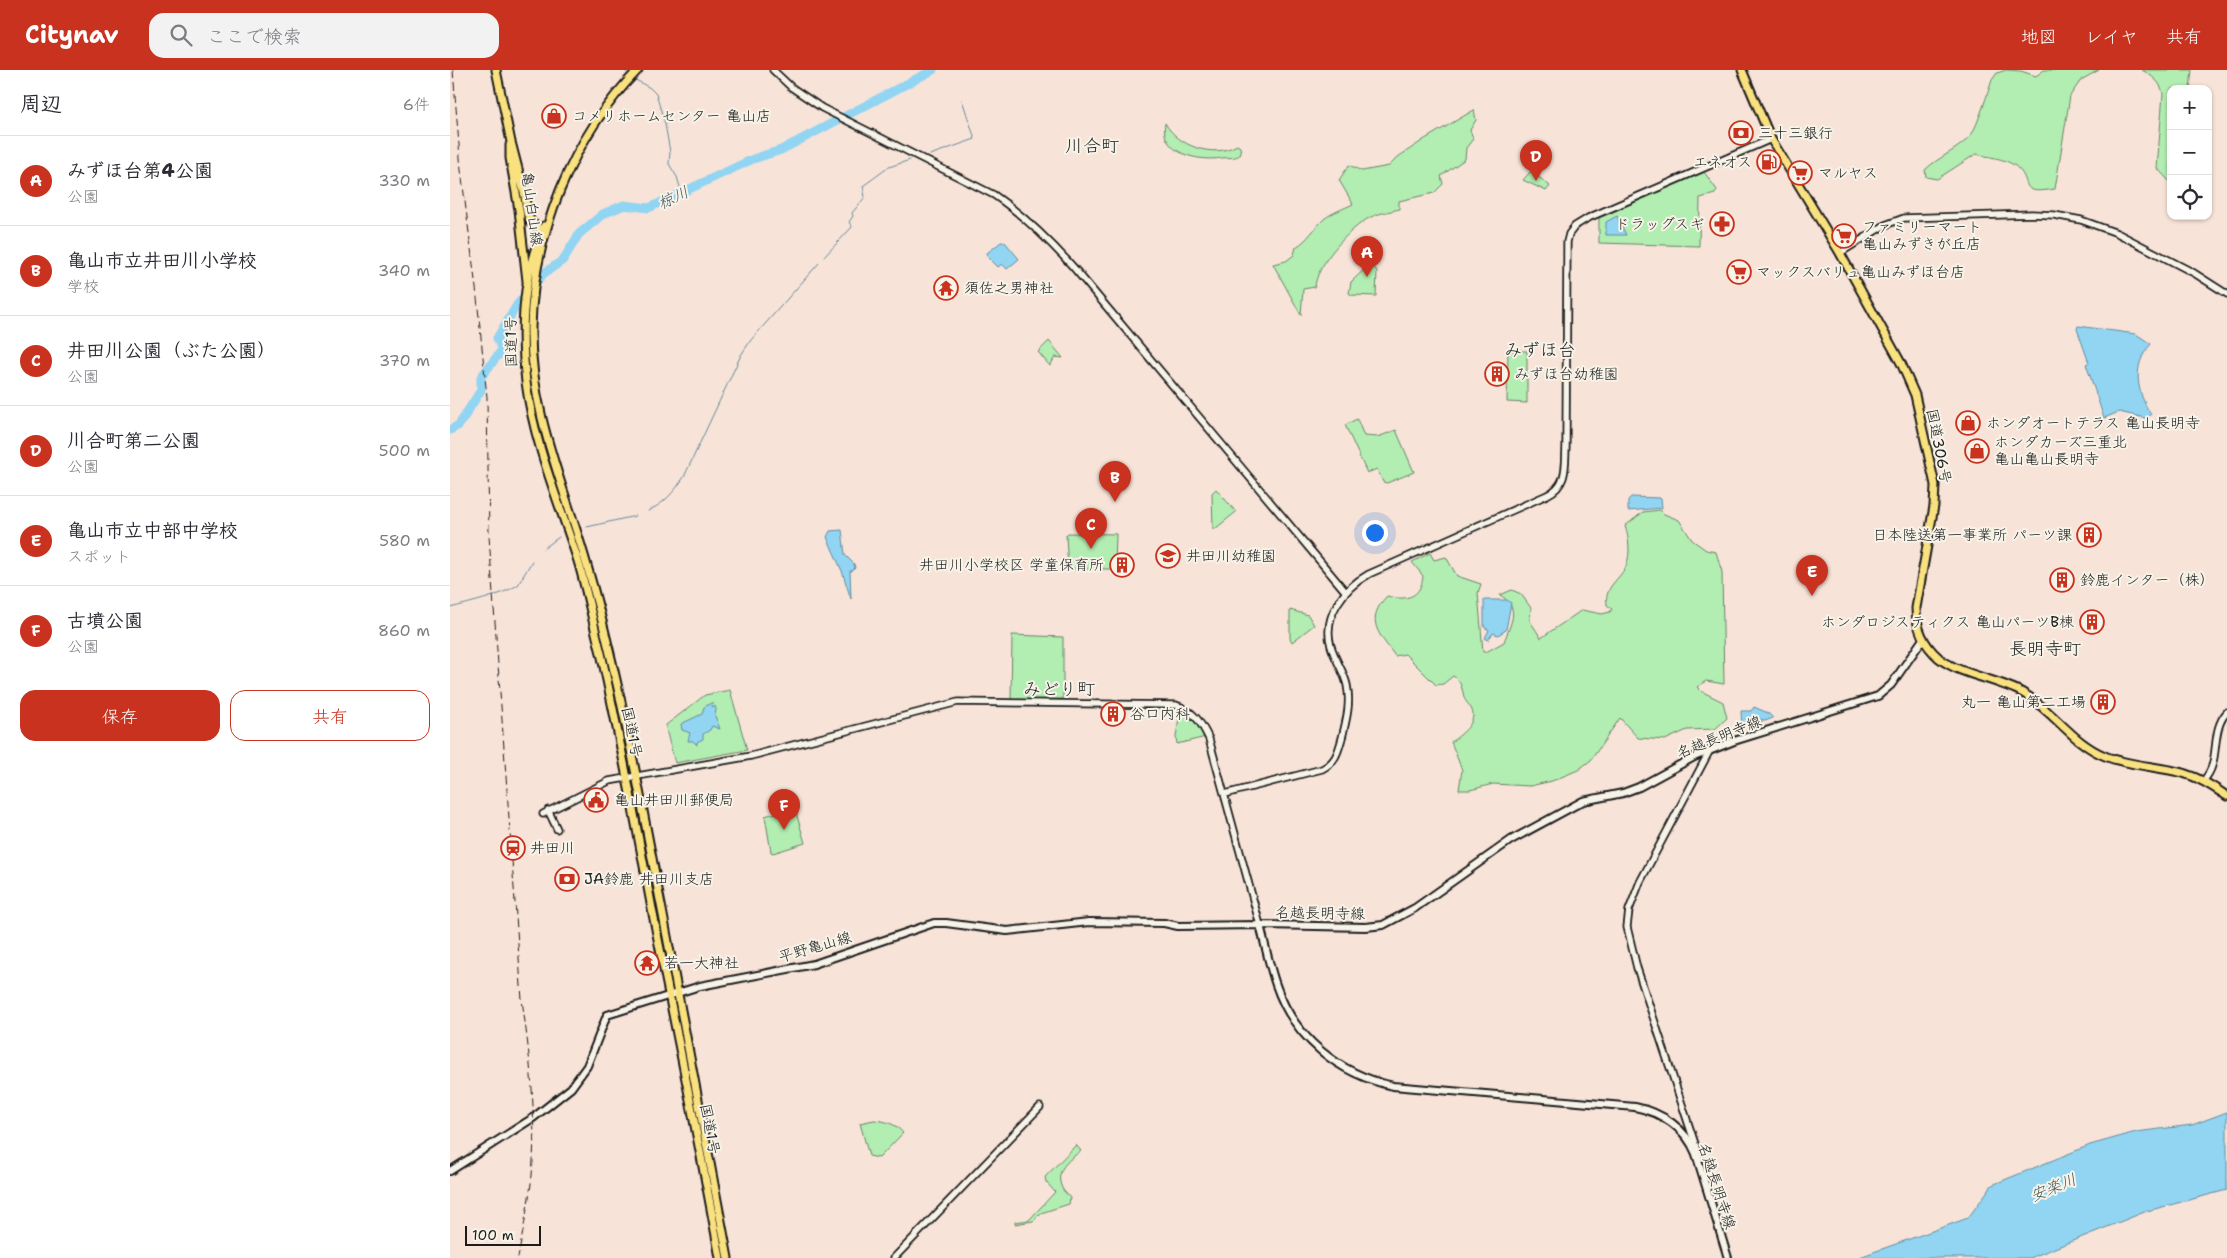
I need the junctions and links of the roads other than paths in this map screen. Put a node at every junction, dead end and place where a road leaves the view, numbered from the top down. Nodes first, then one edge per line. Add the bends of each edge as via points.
1 (496, 70) edge
2 (638, 70) edge
3 (773, 70) edge
4 (1742, 70) edge
5 (1771, 139) junction
6 (510, 142) junction
7 (549, 218) junction
8 (542, 231) junction
9 (1840, 253) junction
10 (537, 269) junction
11 (526, 281) junction
12 (2227, 294) edge
13 (1345, 592) junction
14 (1924, 639) junction
15 (2227, 712) edge
16 (1709, 752) junction
17 (636, 776) junction
18 (627, 777) junction
19 (2203, 781) junction
20 (1225, 794) junction
21 (2227, 796) edge
22 (557, 829) dead end
23 (1260, 925) junction
24 (677, 992) junction
25 (669, 995) junction
26 (1040, 1107) dead end
27 (450, 1172) edge
28 (1704, 1178) junction
29 (720, 1258) edge
30 (728, 1258) edge
31 (894, 1258) edge
32 (1728, 1258) edge

1 - 6 main road, 亀山白山線
2 - 7 main road, 国道1号 via 582,144
3 - 13 street via 822,108 1019,211 1080,275
4 - 5 main road, 国道306号
5 - 9 main road, 国道306号
5 - 13 street via 1588,218 1571,230 1568,242 1565,474 1561,485 1547,495 1369,574
6 - 8 main road, 亀山白山線 via 516,154 528,218
6 - 11 main road, 亀山白山線
7 - 8 main road, 国道1号
7 - 10 main road, 国道1号
8 - 10 main road, 亀山白山線
8 - 11 main road, 国道1号
9 - 12 street via 1885,225 1904,218 2054,215 2117,232
9 - 14 main road, 国道306号 via 1907,376 1915,395 1932,464 1934,506 1916,608
10 - 17 main road, 国道1号 via 531,338 534,382 544,432 594,586
11 - 18 main road, 国道1号 via 524,347 531,410 586,591
13 - 20 street via 1334,610 1329,629 1331,647 1345,678 1348,700 1346,724 1334,761 1322,769
14 - 16 main road, 名越長明寺線 via 1891,686 1878,696 1737,740
14 - 19 main road, 国道306号 via 1935,654 1953,666 2025,694 2099,754 2184,773
15 - 19 street via 2217,728 2211,770
16 - 23 main road, 名越長明寺線 via 1637,788 1577,804 1511,840 1430,900 1383,925
16 - 28 street via 1640,882 1629,910 1627,927 1637,968 1689,1120
17 - 18 street
17 - 20 street via 751,756 958,702 1165,704 1185,709 1202,723
17 - 24 main road, 国道1号
18 - 22 street via 610,781 545,812
18 - 25 main road, 国道1号
19 - 21 main road, 国道306号
20 - 23 street
23 - 24 main road, 平野亀山線 via 1089,922 1006,931 934,923 814,964
23 - 28 main road, 名越長明寺線 via 1276,985 1289,1013 1307,1038 1339,1065 1372,1081 1393,1086 1650,1110 1685,1134 1694,1148
24 - 25 main road, 平野亀山線
24 - 30 main road, 国道1号
25 - 27 main road, 平野亀山線 via 607,1015 587,1066 571,1088 533,1118
25 - 29 main road, 国道1号
26 - 31 street
28 - 32 main road, 名越長明寺線

